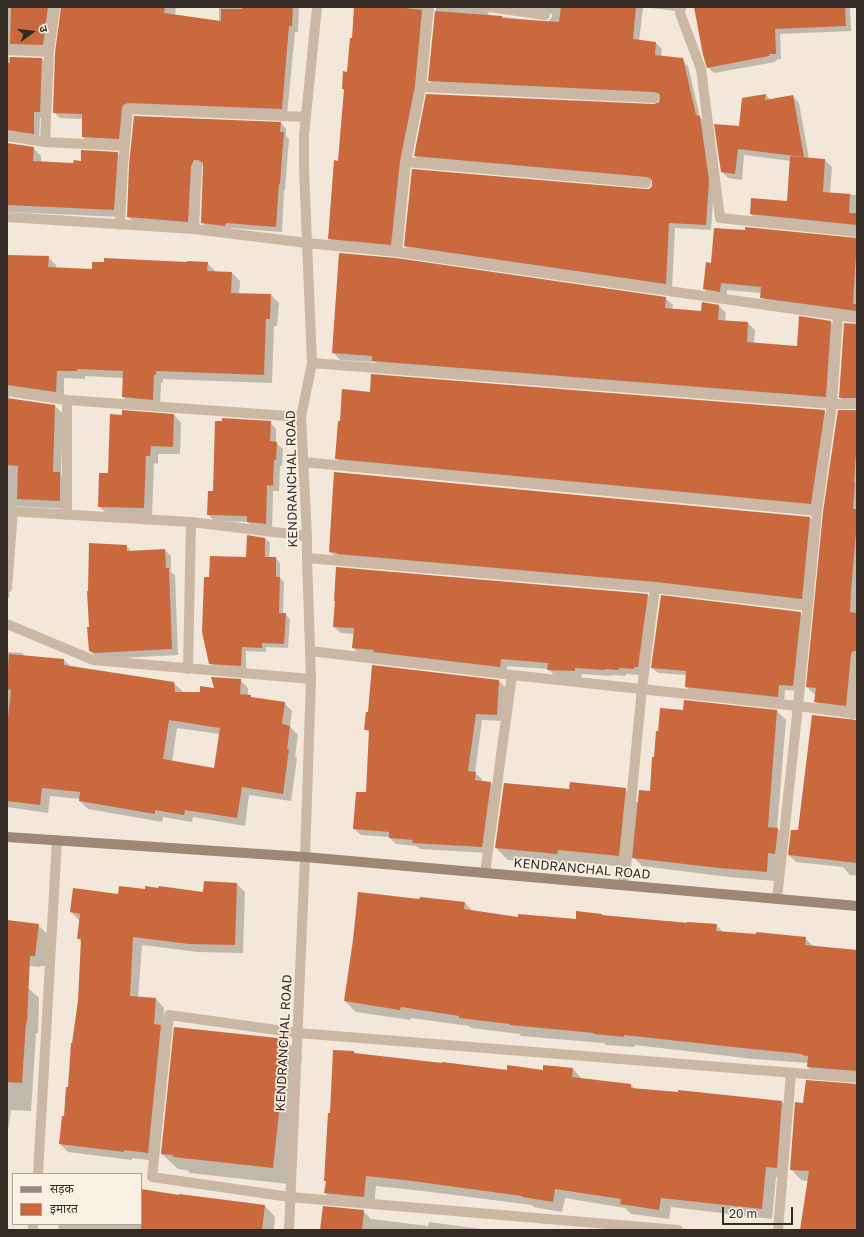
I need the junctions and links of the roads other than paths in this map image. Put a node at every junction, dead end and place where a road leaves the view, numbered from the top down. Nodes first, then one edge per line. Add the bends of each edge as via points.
1 (55, 7) edge
2 (317, 7) edge
3 (429, 7) edge
4 (489, 7) edge
5 (681, 7) edge
6 (545, 15) dead end
7 (7, 50) edge
8 (49, 52) junction
9 (421, 86) junction
10 (654, 98) dead end
11 (306, 117) junction
12 (7, 136) edge
13 (44, 142) junction
14 (124, 146) junction
15 (406, 162) junction
16 (197, 166) dead end
17 (646, 183) dead end
18 (7, 217) edge
19 (120, 224) junction
20 (194, 229) junction
21 (857, 232) edge
22 (307, 243) junction
23 (398, 252) junction
24 (838, 316) junction
25 (857, 318) edge
26 (312, 363) junction
27 (7, 391) edge
28 (67, 400) junction
29 (832, 404) junction
30 (857, 404) edge
31 (301, 417) junction
32 (303, 462) junction
33 (10, 511) edge
34 (817, 511) junction
35 (67, 515) junction
36 (191, 522) junction
37 (307, 536) junction
38 (306, 558) junction
39 (7, 588) edge
40 (655, 588) junction
41 (808, 606) junction
42 (7, 624) edge
43 (310, 651) junction
44 (857, 656) edge
45 (188, 669) junction
46 (512, 675) junction
47 (311, 679) junction
48 (642, 688) junction
49 (798, 706) junction
50 (854, 714) edge
51 (7, 837) edge
52 (57, 840) junction
53 (306, 857) junction
54 (485, 873) junction
55 (623, 885) junction
56 (777, 899) junction
57 (857, 906) edge
58 (298, 1033) junction
59 (791, 1073) junction
60 (857, 1078) edge
61 (38, 1173) edge
62 (290, 1197) junction
63 (289, 1230) edge
64 (678, 1230) edge
65 (778, 1230) edge

1 - 8 street
2 - 11 street, KENDRANCHAL ROAD
3 - 9 street
4 - 6 street
5 - 21 street via 680,12 700,69 720,218
7 - 8 street
8 - 13 street
9 - 10 street
9 - 15 street
11 - 14 street via 128,109
11 - 22 street, KENDRANCHAL ROAD via 304,162
12 - 13 street
13 - 14 street
14 - 19 street
15 - 17 street
15 - 23 street
16 - 20 street
18 - 19 street
19 - 20 street
20 - 22 street
22 - 23 street
22 - 26 street, KENDRANCHAL ROAD
23 - 24 street
24 - 25 street
24 - 29 street
26 - 29 street
26 - 31 street, KENDRANCHAL ROAD
27 - 28 street
28 - 31 street
28 - 35 street
29 - 30 street
29 - 34 street
31 - 32 street, KENDRANCHAL ROAD
32 - 34 street
32 - 37 street, KENDRANCHAL ROAD
33 - 35 street
33 - 39 street
34 - 41 street
35 - 36 street
36 - 37 street
36 - 45 street
37 - 38 street, KENDRANCHAL ROAD
38 - 40 street
38 - 43 street, KENDRANCHAL ROAD
40 - 41 street
40 - 48 street
41 - 49 street
42 - 45 street via 93,660
43 - 46 street
43 - 47 street, KENDRANCHAL ROAD
44 - 50 street
45 - 47 street
46 - 48 street
46 - 54 street
47 - 53 street, KENDRANCHAL ROAD
48 - 49 street
48 - 55 street
49 - 50 street
49 - 56 street
51 - 52 street, KENDRANCHAL ROAD
52 - 53 street, KENDRANCHAL ROAD
52 - 61 street
53 - 54 street, KENDRANCHAL ROAD
53 - 58 street, KENDRANCHAL ROAD
54 - 55 street, KENDRANCHAL ROAD
55 - 56 street, KENDRANCHAL ROAD
56 - 57 street, KENDRANCHAL ROAD
58 - 59 street
58 - 62 street, KENDRANCHAL ROAD
58 - 62 street via 169,1015 152,1176
59 - 60 street
59 - 65 street
62 - 63 street, KENDRANCHAL ROAD
62 - 64 street

